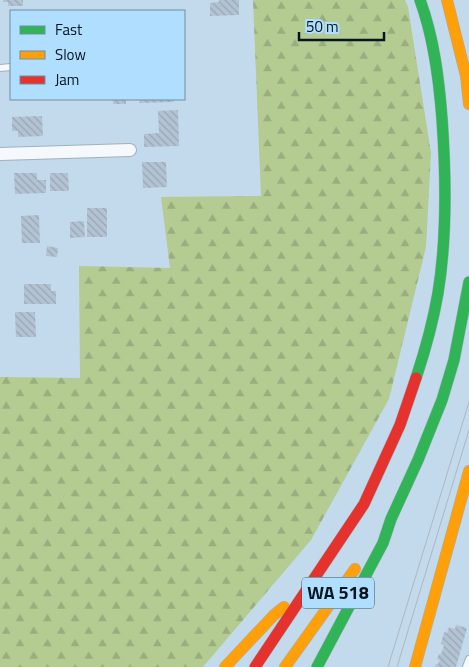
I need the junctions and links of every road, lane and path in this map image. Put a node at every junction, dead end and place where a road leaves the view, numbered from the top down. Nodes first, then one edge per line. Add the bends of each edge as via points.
1 (420, 0) edge
2 (448, 0) edge
3 (469, 104) edge
4 (130, 150) dead end
5 (0, 154) edge
6 (469, 282) edge
7 (469, 471) edge
8 (390, 519) junction
9 (305, 592) junction
10 (469, 659) edge
11 (225, 667) edge
12 (255, 667) edge
13 (285, 667) edge
14 (317, 667) edge
15 (415, 667) edge
16 (466, 667) edge

1 - 9 main road, WA 518 via 439,78 445,158 444,230 438,292 423,356 400,425 364,504
2 - 3 main road via 466,76
4 - 5 street
6 - 8 main road, WA 518 via 454,360 442,400
7 - 15 main road
8 - 13 main road, WA 518
8 - 14 main road via 383,544
9 - 11 main road via 274,615
9 - 12 main road, WA 518
10 - 16 lane

